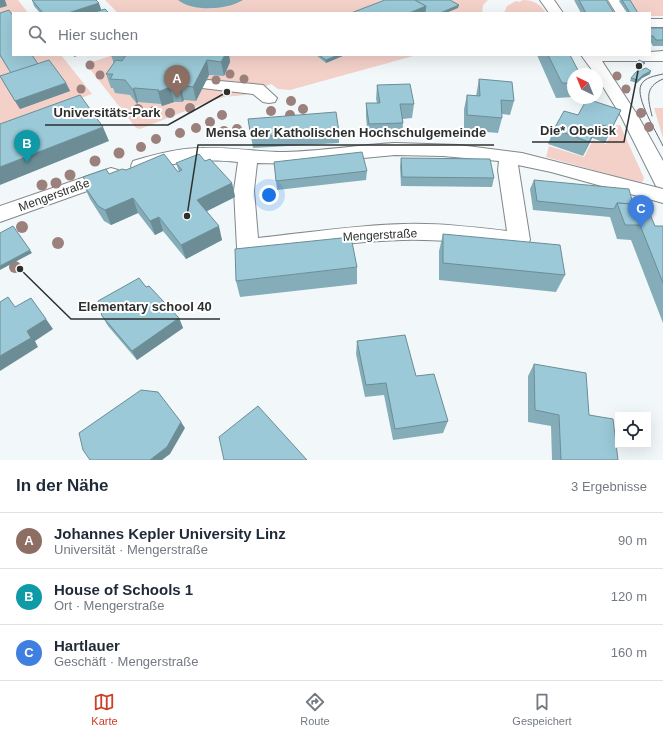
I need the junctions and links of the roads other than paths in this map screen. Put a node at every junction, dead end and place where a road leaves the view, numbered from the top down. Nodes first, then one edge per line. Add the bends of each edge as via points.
1 (547, 0) edge
2 (615, 0) edge
3 (555, 12) edge
4 (622, 12) edge
5 (651, 23) edge
6 (663, 23) edge
7 (651, 32) edge
8 (663, 32) edge
9 (589, 56) edge
10 (655, 56) edge
11 (208, 85) dead end
12 (268, 98) dead end
13 (509, 156) junction
14 (249, 158) junction
15 (663, 181) edge
16 (663, 196) edge
17 (0, 214) edge

1 - 3 street
2 - 4 street
5 - 6 street
7 - 8 street
9 - 10 street
9 - 15 street via 612,86 634,122
11 - 12 street via 257,89
13 - 14 street, Mengerstraße via 410,149 286,158
13 - 14 street, Mengerstraße via 508,170 519,240 445,233 370,233 248,248 244,181
13 - 16 street, Mengerstraße via 568,169
14 - 17 street, Mengerstraße via 197,154 159,160 64,190

